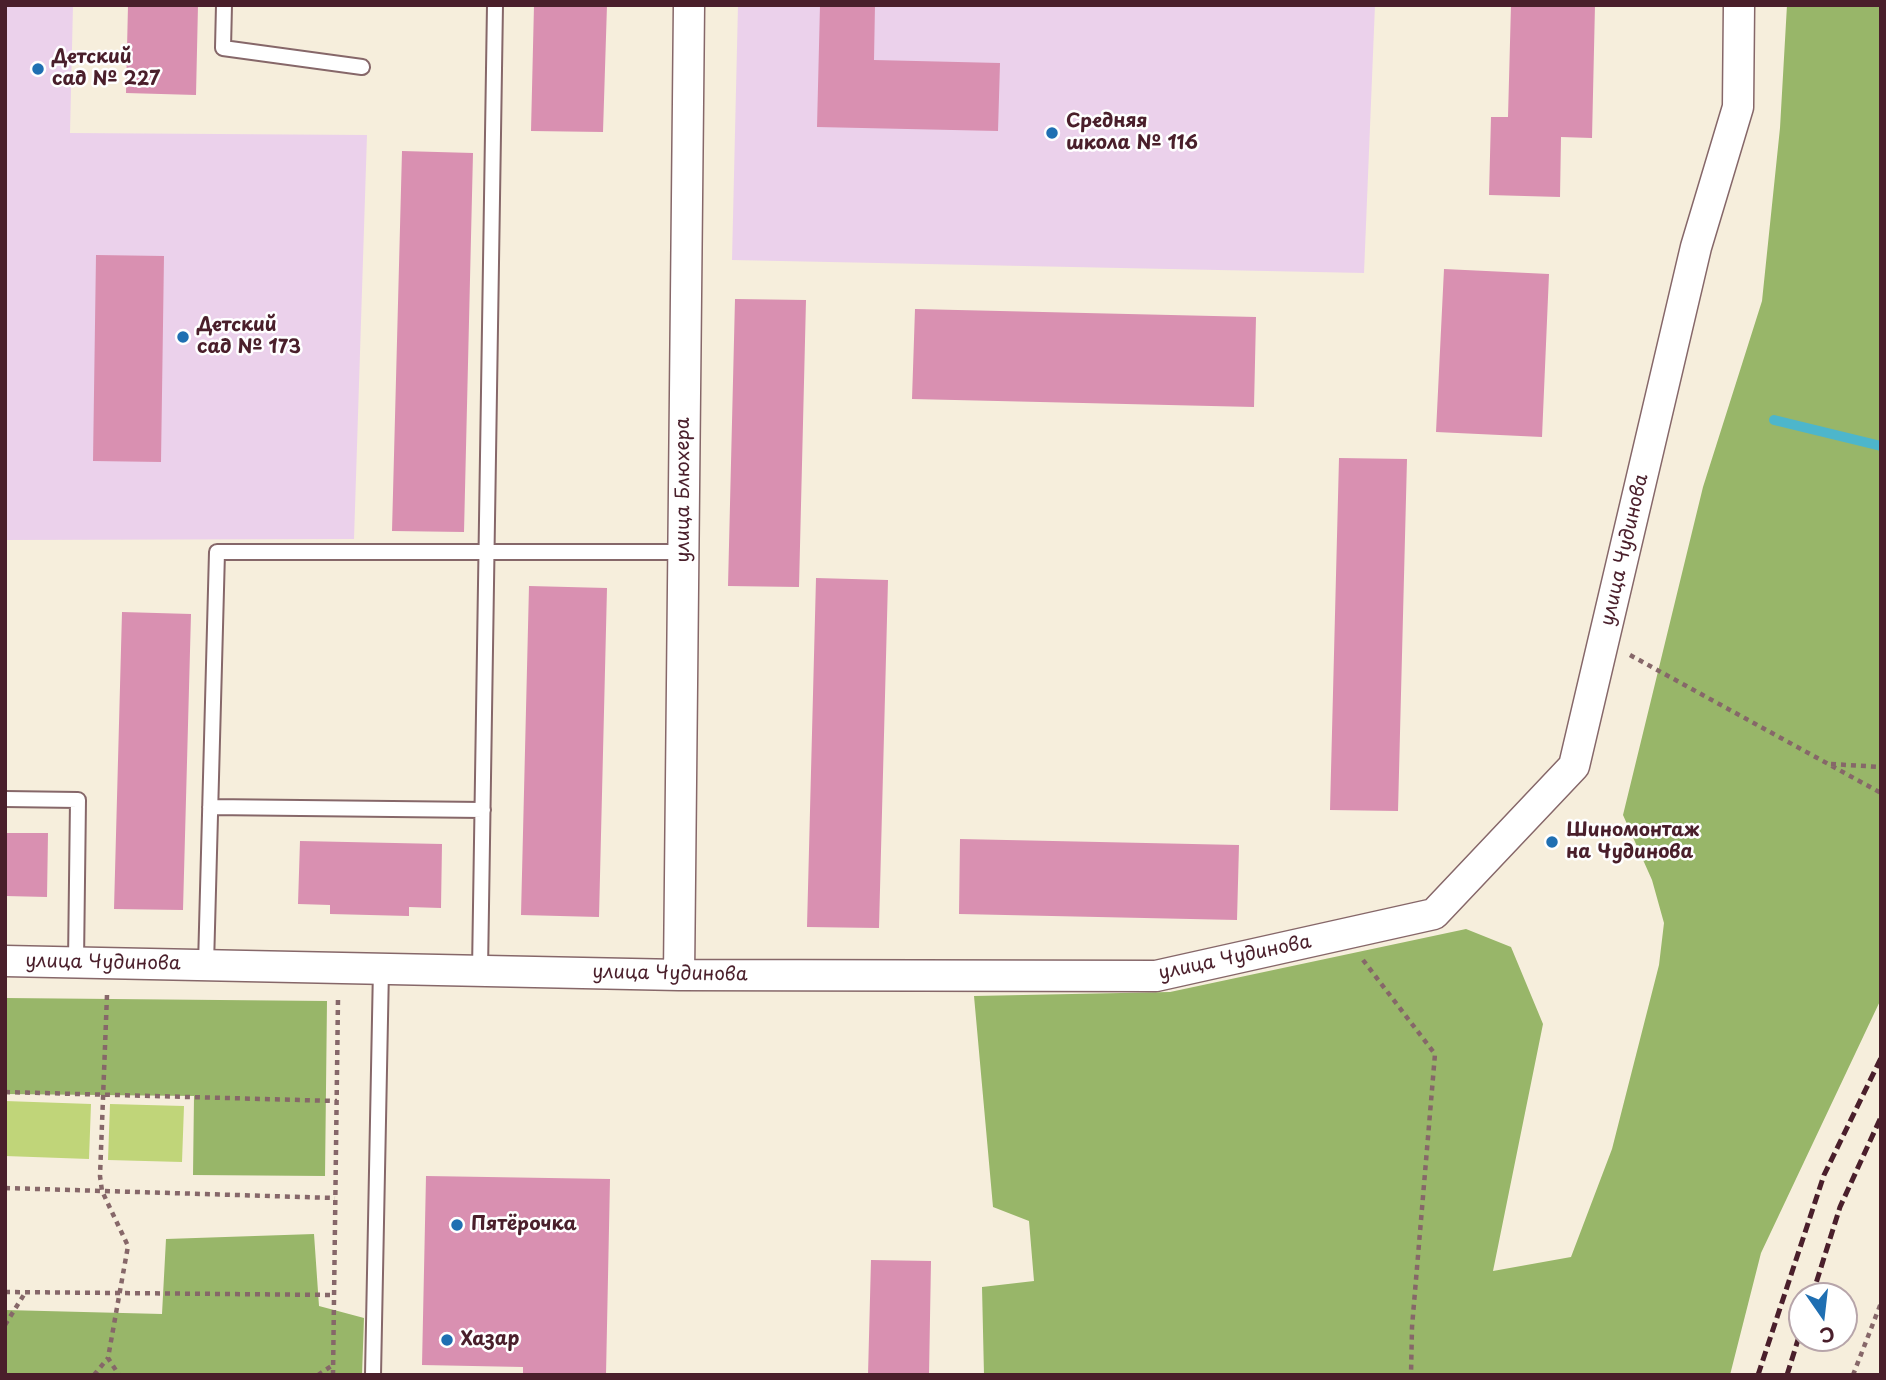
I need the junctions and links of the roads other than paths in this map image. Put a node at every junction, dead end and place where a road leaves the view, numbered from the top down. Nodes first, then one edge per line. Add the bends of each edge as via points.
1 (224, 5) edge
2 (495, 5) edge
3 (689, 5) edge
4 (1739, 5) edge
5 (362, 66) dead end
6 (487, 552) junction
7 (684, 552) junction
8 (5, 799) edge
9 (210, 807) junction
10 (483, 810) junction
11 (5, 961) edge
12 (76, 962) junction
13 (206, 965) junction
14 (381, 968) junction
15 (480, 970) junction
16 (679, 975) junction
17 (373, 1375) edge

1 - 5 lane via 223,48
2 - 6 lane
3 - 7 street, улица Блюхера
4 - 16 street, улица Чудинова via 1738,107 1696,247 1574,766 1434,914 1156,976
6 - 7 lane
6 - 9 lane via 217,552
6 - 10 lane
7 - 16 street, улица Блюхера
8 - 12 lane via 78,800
9 - 10 lane
9 - 13 lane
10 - 15 lane
11 - 12 street, улица Чудинова
12 - 13 street, улица Чудинова
13 - 14 street, улица Чудинова
14 - 15 street, улица Чудинова
14 - 17 lane
15 - 16 street, улица Чудинова

